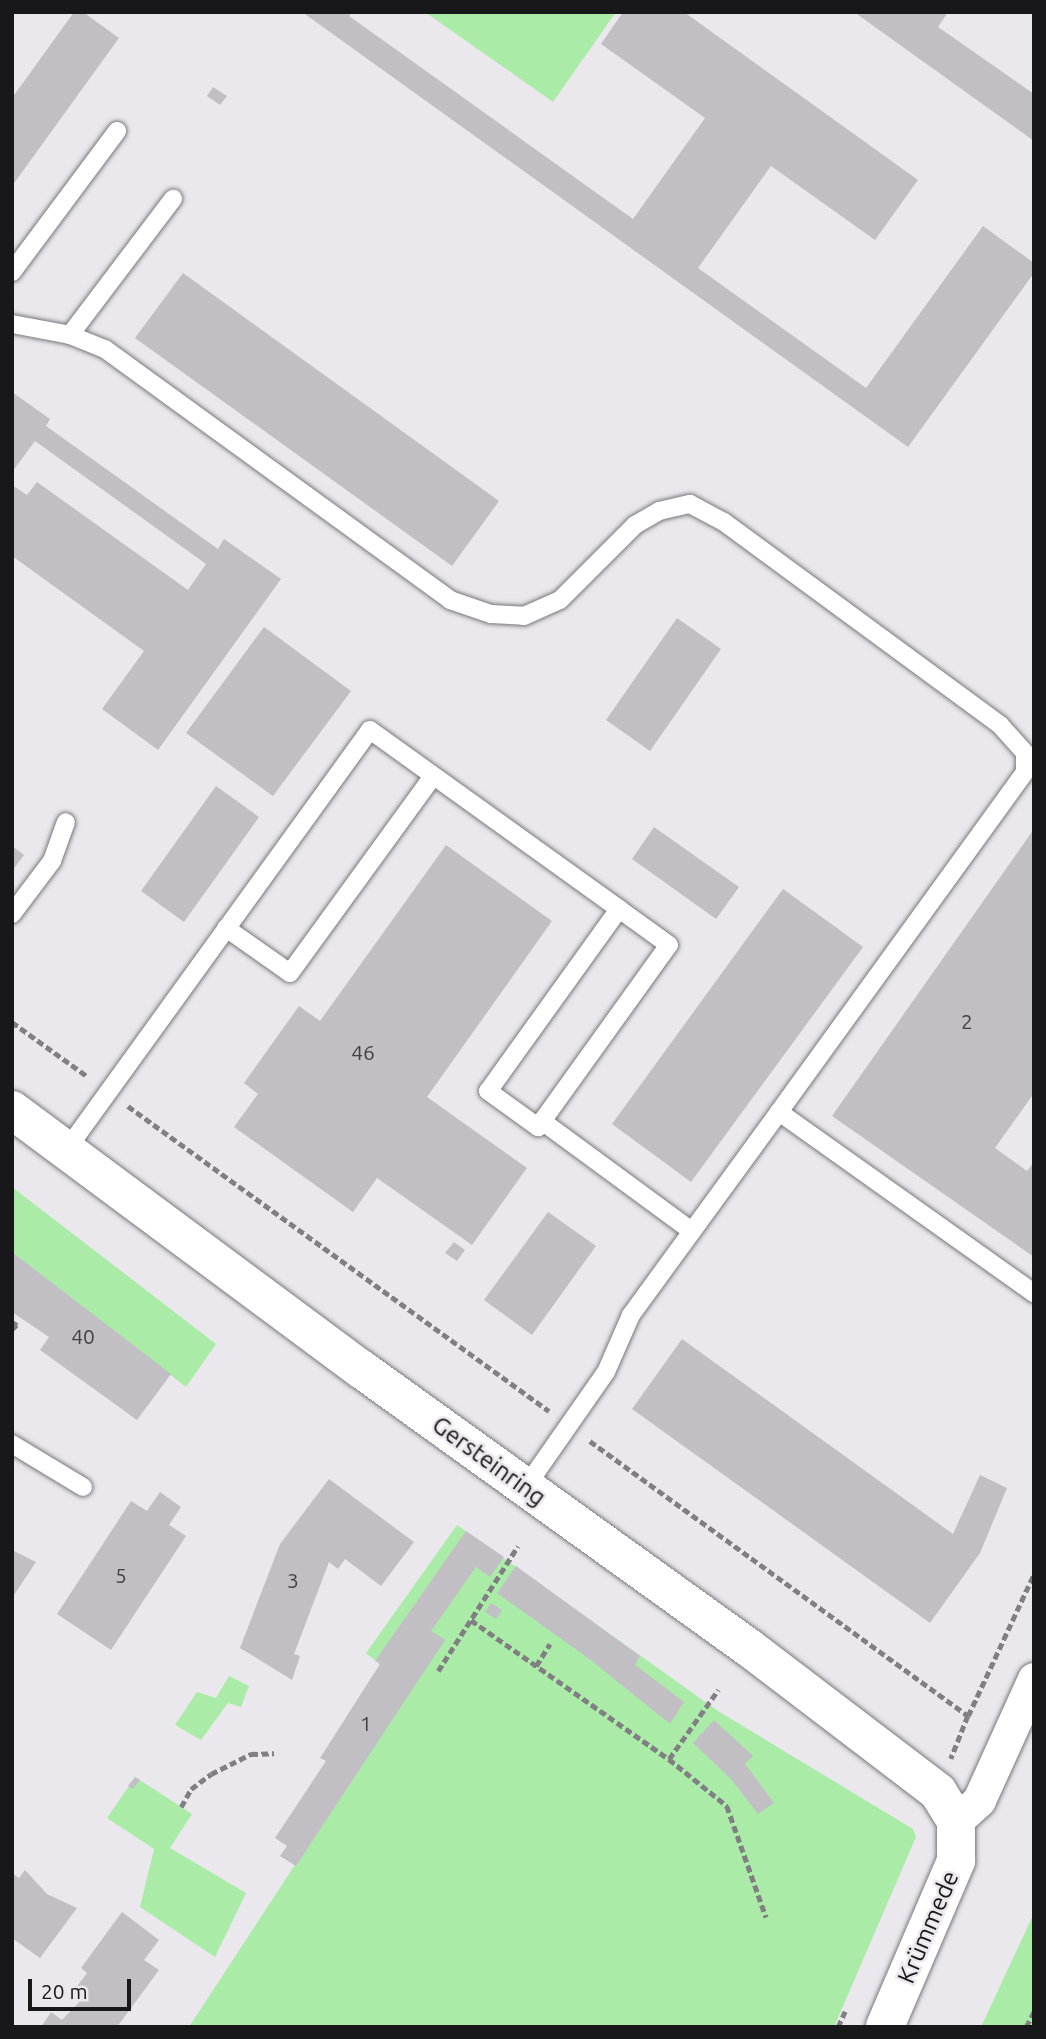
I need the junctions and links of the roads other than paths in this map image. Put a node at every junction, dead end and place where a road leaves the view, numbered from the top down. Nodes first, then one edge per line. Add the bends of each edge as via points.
1 (117, 131) dead end
2 (173, 198) dead end
3 (12, 272) edge
4 (12, 324) edge
5 (71, 335) junction
6 (433, 775) junction
7 (66, 822) dead end
8 (619, 909) junction
9 (12, 914) edge
10 (226, 928) junction
11 (12, 1110) edge
12 (779, 1112) junction
13 (542, 1121) junction
14 (67, 1149) junction
15 (692, 1231) junction
16 (1034, 1293) edge
17 (12, 1444) edge
18 (83, 1487) dead end
19 (526, 1488) junction
20 (1034, 1679) edge
21 (947, 1806) junction
22 (885, 2027) edge

1 - 3 lane
2 - 5 lane
4 - 5 lane
5 - 12 lane via 105,349 450,600 491,614 524,616 561,600 635,525 659,511 690,504 724,522 1000,725 1026,753 1025,772
6 - 8 lane
6 - 10 lane via 370,730
6 - 10 lane via 290,973
7 - 9 lane via 52,861
8 - 13 lane via 669,945
8 - 13 lane via 488,1091 538,1127
10 - 14 lane
11 - 14 street, Gersteinring
12 - 15 lane
12 - 16 lane
13 - 15 lane
14 - 19 street, Gersteinring
15 - 19 lane via 631,1315 606,1372
17 - 18 lane
19 - 21 street, Gersteinring via 759,1655
20 - 21 street via 979,1800
21 - 22 street, Krümmede via 956,1861

